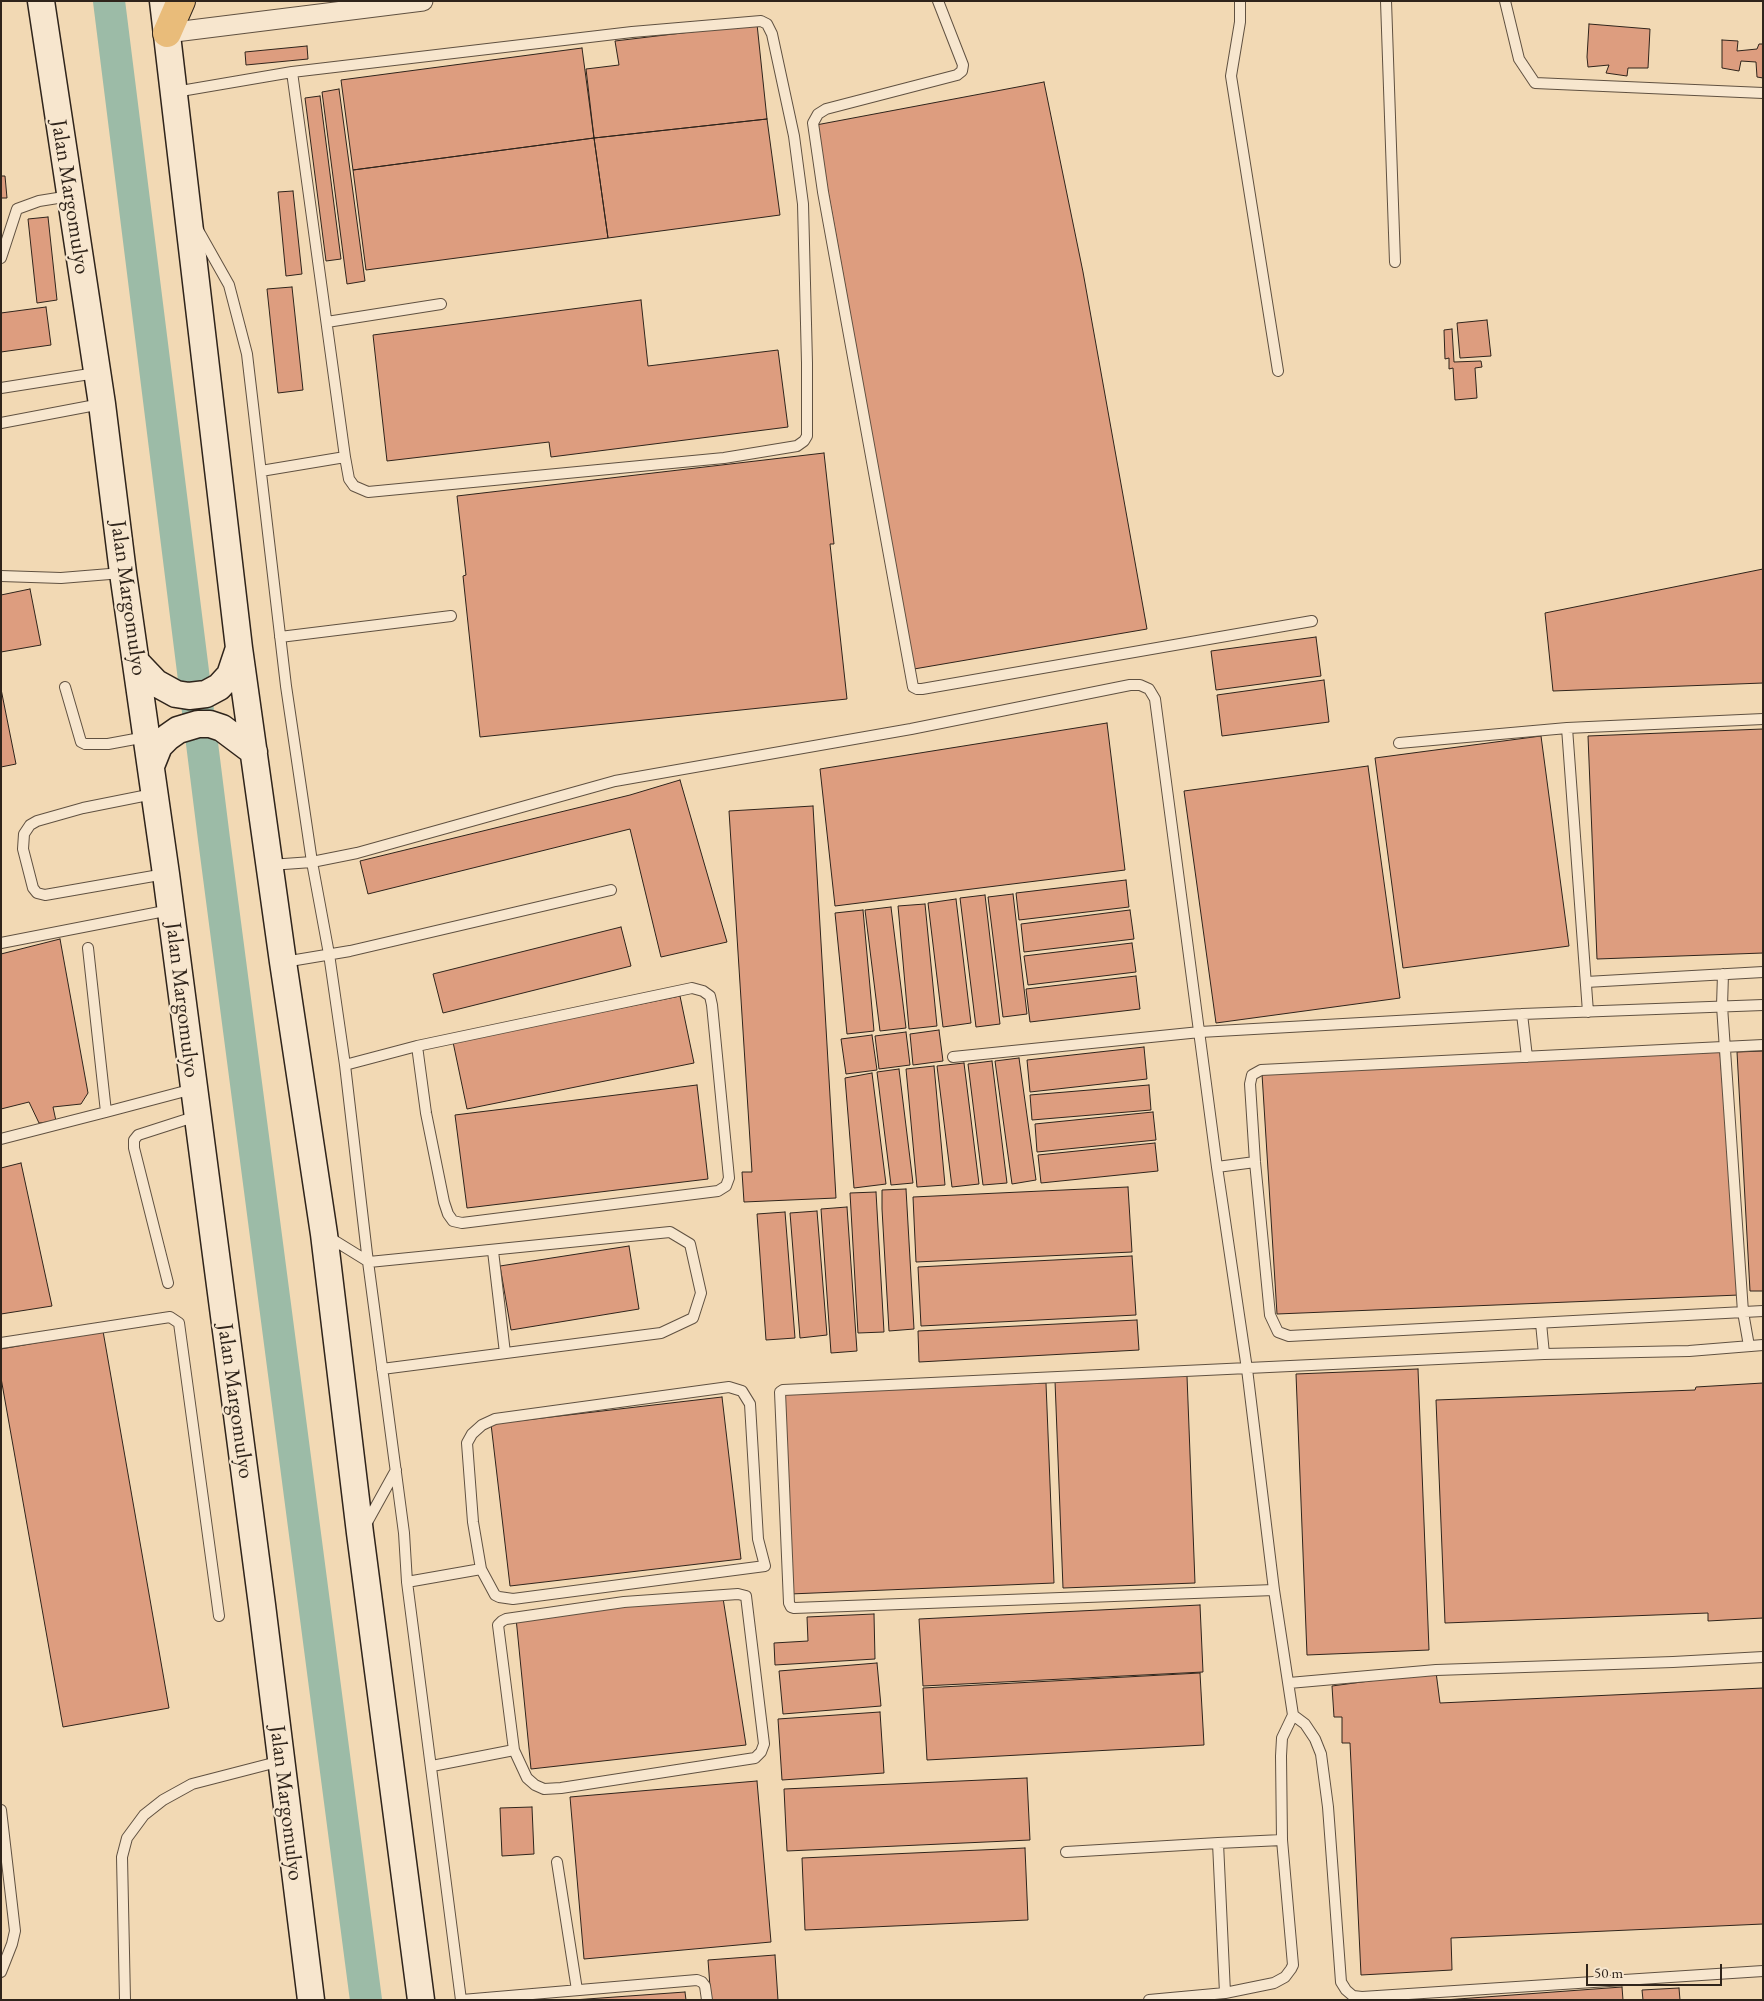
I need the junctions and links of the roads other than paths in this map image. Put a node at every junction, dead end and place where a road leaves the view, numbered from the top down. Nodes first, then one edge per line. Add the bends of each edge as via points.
1 (41, 1) edge
2 (163, 1) edge
3 (181, 1) edge
4 (423, 1) edge
5 (938, 1) edge
6 (1240, 1) edge
7 (1386, 1) edge
8 (1505, 1) edge
9 (167, 33) junction
10 (292, 72) junction
11 (174, 92) junction
12 (1763, 93) edge
13 (70, 196) junction
14 (189, 214) junction
15 (1, 258) edge
16 (1396, 262) dead end
17 (441, 304) dead end
18 (327, 322) junction
19 (1278, 371) dead end
20 (97, 372) junction
21 (1, 388) edge
22 (102, 404) junction
23 (1, 423) edge
24 (345, 457) junction
25 (261, 472) junction
26 (123, 573) junction
27 (1, 576) edge
28 (451, 616) dead end
29 (1312, 621) dead end
30 (280, 637) junction
31 (237, 658) junction
32 (143, 670) junction
33 (65, 686) dead end
34 (1763, 719) edge
35 (1567, 728) junction
36 (1399, 743) dead end
37 (249, 748) junction
38 (152, 750) junction
39 (154, 794) junction
40 (312, 862) junction
41 (270, 865) junction
42 (166, 874) junction
43 (611, 890) dead end
44 (171, 910) junction
45 (1, 943) edge
46 (88, 948) dead end
47 (329, 954) junction
48 (283, 962) junction
49 (1763, 972) edge
50 (1723, 974) junction
51 (1586, 982) junction
52 (1763, 1005) edge
53 (1722, 1006) junction
54 (1588, 1012) junction
55 (1522, 1014) junction
56 (1200, 1032) junction
57 (1763, 1045) edge
58 (416, 1046) junction
59 (1726, 1047) junction
60 (953, 1057) dead end
61 (1527, 1057) junction
62 (345, 1065) junction
63 (193, 1089) junction
64 (106, 1112) junction
65 (197, 1116) junction
66 (1, 1139) edge
67 (1255, 1162) junction
68 (1217, 1167) junction
69 (324, 1234) junction
70 (493, 1250) junction
71 (369, 1262) junction
72 (168, 1283) dead end
73 (1763, 1311) edge
74 (1743, 1312) junction
75 (1541, 1323) junction
76 (1, 1343) edge
77 (1763, 1345) edge
78 (1749, 1346) junction
79 (506, 1354) junction
80 (1544, 1354) junction
81 (382, 1369) junction
82 (1247, 1369) junction
83 (396, 1470) junction
84 (360, 1533) junction
85 (482, 1569) junction
86 (407, 1582) junction
87 (1274, 1590) junction
88 (219, 1616) dead end
89 (1763, 1657) edge
90 (1289, 1683) junction
91 (1293, 1715) junction
92 (514, 1750) junction
93 (281, 1761) junction
94 (432, 1766) junction
95 (1, 1810) edge
96 (1282, 1840) junction
97 (1218, 1843) junction
98 (1066, 1852) dead end
99 (558, 1862) dead end
100 (1763, 1971) edge
101 (1, 1972) edge
102 (577, 1990) junction
103 (1225, 1994) junction
104 (125, 2000) edge
105 (311, 2000) edge
106 (421, 2000) edge
107 (462, 2000) edge
108 (707, 2000) edge
109 (1150, 2000) edge

1 - 13 main road, Jalan Margomulyo
2 - 9 main road
3 - 9 highway
4 - 9 street
5 - 29 lane via 963,65 962,71 957,75 826,109 813,122 913,687 922,689
6 - 19 lane via 1240,22 1231,76
7 - 16 lane
8 - 12 lane via 1519,59 1535,83
9 - 11 main road
10 - 11 lane
10 - 18 lane
10 - 24 lane via 632,32 761,21 767,24 772,34 794,136 802,194 807,436 797,446 724,458 368,492 354,486 349,479
11 - 14 main road
13 - 15 lane via 39,201 17,209
13 - 20 main road, Jalan Margomulyo
14 - 25 lane via 228,285 247,354
14 - 31 main road
17 - 18 lane
18 - 24 lane
20 - 21 lane
20 - 22 main road, Jalan Margomulyo
22 - 23 lane
22 - 26 main road, Jalan Margomulyo
24 - 25 lane
25 - 30 lane
26 - 27 lane via 61,578
26 - 32 main road, Jalan Margomulyo
28 - 30 lane
30 - 40 lane
31 - 32 main road via 230,675 219,687 206,694 176,694
31 - 37 main road
32 - 38 main road, Jalan Margomulyo
33 - 38 lane via 81,742
34 - 35 lane
35 - 36 lane
35 - 51 lane
37 - 38 main road via 222,728 198,724 178,730
37 - 41 main road
38 - 39 main road, Jalan Margomulyo
39 - 42 main road, Jalan Margomulyo
39 - 42 lane via 37,821 24,834 23,849 33,888 37,893 46,895
40 - 41 lane
40 - 47 lane
40 - 56 lane via 356,853 615,781 1140,685 1148,689 1155,699
41 - 48 main road
42 - 44 main road, Jalan Margomulyo
43 - 47 lane
44 - 45 lane
44 - 63 main road, Jalan Margomulyo
46 - 64 lane
47 - 48 lane
47 - 62 lane
48 - 69 main road
49 - 50 lane
50 - 51 lane
50 - 53 lane
51 - 54 lane
52 - 53 lane
53 - 54 lane
53 - 59 lane
54 - 55 lane
55 - 56 lane
55 - 61 lane
56 - 60 lane
56 - 68 lane
57 - 59 lane
58 - 58 lane via 692,988 703,991 710,996 712,1005 729,1178 726,1186 718,1191 492,1220 453,1221 440,1184
58 - 62 lane
59 - 61 lane
59 - 74 lane
61 - 67 lane via 1261,1070 1252,1075 1250,1084
62 - 71 lane
63 - 64 lane
63 - 65 main road, Jalan Margomulyo
64 - 66 lane
65 - 72 lane via 138,1135 134,1140
65 - 93 main road, Jalan Margomulyo
67 - 68 lane
67 - 75 lane via 1270,1315 1278,1332 1289,1336
68 - 82 lane
69 - 71 lane
69 - 84 main road
70 - 71 lane
70 - 79 lane
70 - 79 lane via 670,1232 690,1244 701,1293 693,1318 660,1334
71 - 81 lane
73 - 74 lane
74 - 75 lane
74 - 78 lane
75 - 80 lane
76 - 88 lane via 170,1317 179,1323
77 - 78 lane
78 - 80 lane via 1689,1351
79 - 81 lane
80 - 82 lane
81 - 83 lane
82 - 87 lane
82 - 87 lane via 783,1390 780,1404 789,1603 794,1608
83 - 84 lane
83 - 86 lane
84 - 106 main road
85 - 85 lane via 473,1522 467,1443 482,1425 494,1419 729,1387 742,1391 750,1404 758,1539 765,1566 513,1598 495,1595
85 - 86 lane
86 - 94 lane
87 - 90 lane
89 - 90 lane via 1436,1670
90 - 91 lane
91 - 96 lane via 1282,1738
91 - 100 lane via 1305,1724 1321,1754 1341,1982 1352,1996
92 - 92 lane via 527,1778 544,1789 755,1758 764,1744 746,1596 624,1602 506,1618 498,1625
92 - 94 lane
93 - 104 lane via 192,1784 144,1815 126,1838 122,1857
93 - 105 main road, Jalan Margomulyo
94 - 107 lane
95 - 101 lane via 15,1931
96 - 97 lane
96 - 103 lane via 1293,1965 1285,1977 1274,1983
97 - 98 lane
97 - 103 lane
99 - 102 lane
102 - 107 lane
102 - 108 lane via 697,1980 706,1986
103 - 109 lane

